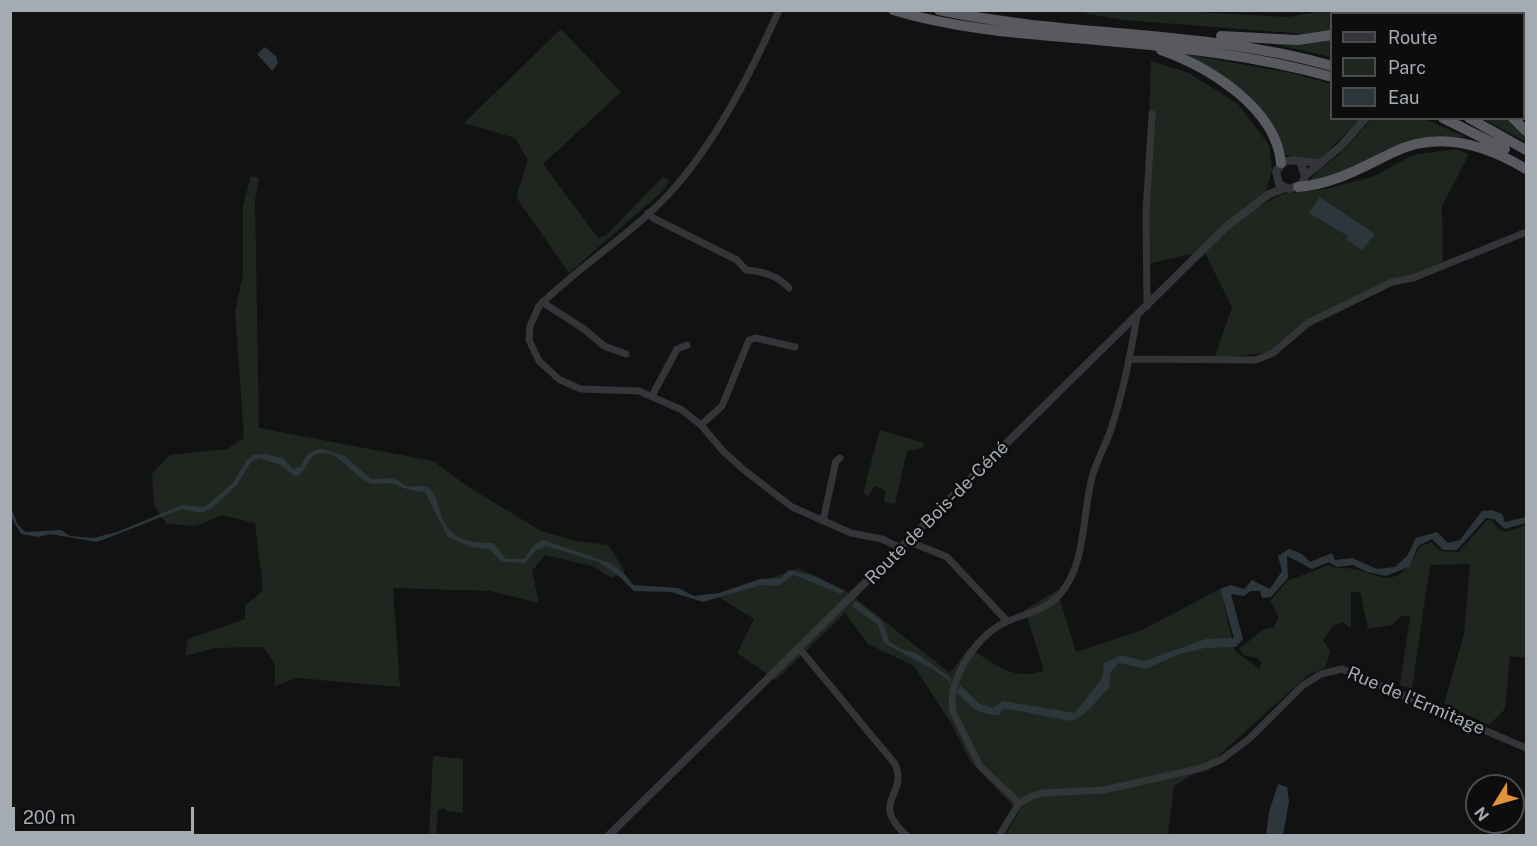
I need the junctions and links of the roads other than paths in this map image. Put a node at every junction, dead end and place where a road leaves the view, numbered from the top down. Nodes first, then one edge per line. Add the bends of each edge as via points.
1 (778, 10) edge
2 (893, 10) edge
3 (939, 10) edge
4 (1330, 35) edge
5 (1164, 36) junction
6 (1147, 45) junction
7 (1330, 66) edge
8 (1330, 77) edge
9 (1152, 114) dead end
10 (1364, 120) edge
11 (1447, 120) edge
12 (1473, 120) edge
13 (1515, 120) edge
14 (1527, 131) edge
15 (1527, 150) edge
16 (1321, 162) junction
17 (1281, 163) junction
18 (1527, 163) edge
19 (1301, 164) junction
20 (1527, 169) edge
21 (1305, 176) junction
22 (1277, 180) junction
23 (1298, 187) junction
24 (1285, 188) junction
25 (1269, 194) junction
26 (648, 213) junction
27 (1524, 233) dead end
28 (789, 288) dead end
29 (542, 302) junction
30 (1147, 306) junction
31 (1137, 316) junction
32 (687, 345) dead end
33 (795, 347) dead end
34 (626, 354) dead end
35 (1129, 360) junction
36 (652, 396) junction
37 (701, 425) junction
38 (840, 458) dead end
39 (823, 521) junction
40 (904, 544) junction
41 (1007, 621) junction
42 (800, 648) junction
43 (1527, 748) edge
44 (1019, 803) junction
45 (608, 836) edge
46 (907, 836) edge
47 (999, 836) edge

1 - 26 street via 748,77 724,118 674,187
2 - 6 highway via 995,31
3 - 5 highway via 993,20
4 - 5 highway via 1297,40
5 - 7 highway via 1247,46
6 - 8 highway via 1247,57
6 - 17 highway via 1204,69 1256,110 1278,142
9 - 30 street via 1146,213
10 - 16 street
11 - 18 highway
12 - 15 highway
13 - 14 highway
16 - 19 street
16 - 21 street
17 - 19 street via 1289,160
17 - 22 street via 1276,171
19 - 21 street
20 - 23 highway via 1481,147 1434,142 1397,150 1330,183
21 - 23 street
22 - 24 street
22 - 25 street
23 - 24 street
24 - 25 street
25 - 30 street, Route de Bois-de-Céné via 1227,226
26 - 28 street via 737,260 746,270 782,280
26 - 29 street
27 - 35 street via 1413,278 1392,282 1308,323 1273,353 1256,360
29 - 34 street via 604,346
29 - 36 street via 530,326 529,340 534,353 551,373 574,387 632,390
30 - 31 street, Route de Bois-de-Céné
31 - 35 street
31 - 40 street, Route de Bois-de-Céné
32 - 36 street via 677,349
33 - 37 street via 756,338 749,340 722,406
35 - 41 street via 1113,425 1093,475 1084,534 1064,590 1054,602
36 - 37 street via 682,410
37 - 39 street via 744,470 792,507
38 - 39 street via 836,461
39 - 40 street via 851,533
40 - 41 street via 947,557
40 - 42 street, Route de Bois-de-Céné
41 - 44 street via 981,641 955,684 951,703 980,766
42 - 45 street, Route de Bois-de-Céné
42 - 46 street via 895,764 899,778 889,815
43 - 44 street, Rue de l'Ermitage via 1342,669 1321,674 1302,686 1249,739 1202,768 1104,790 1042,793
44 - 47 street

